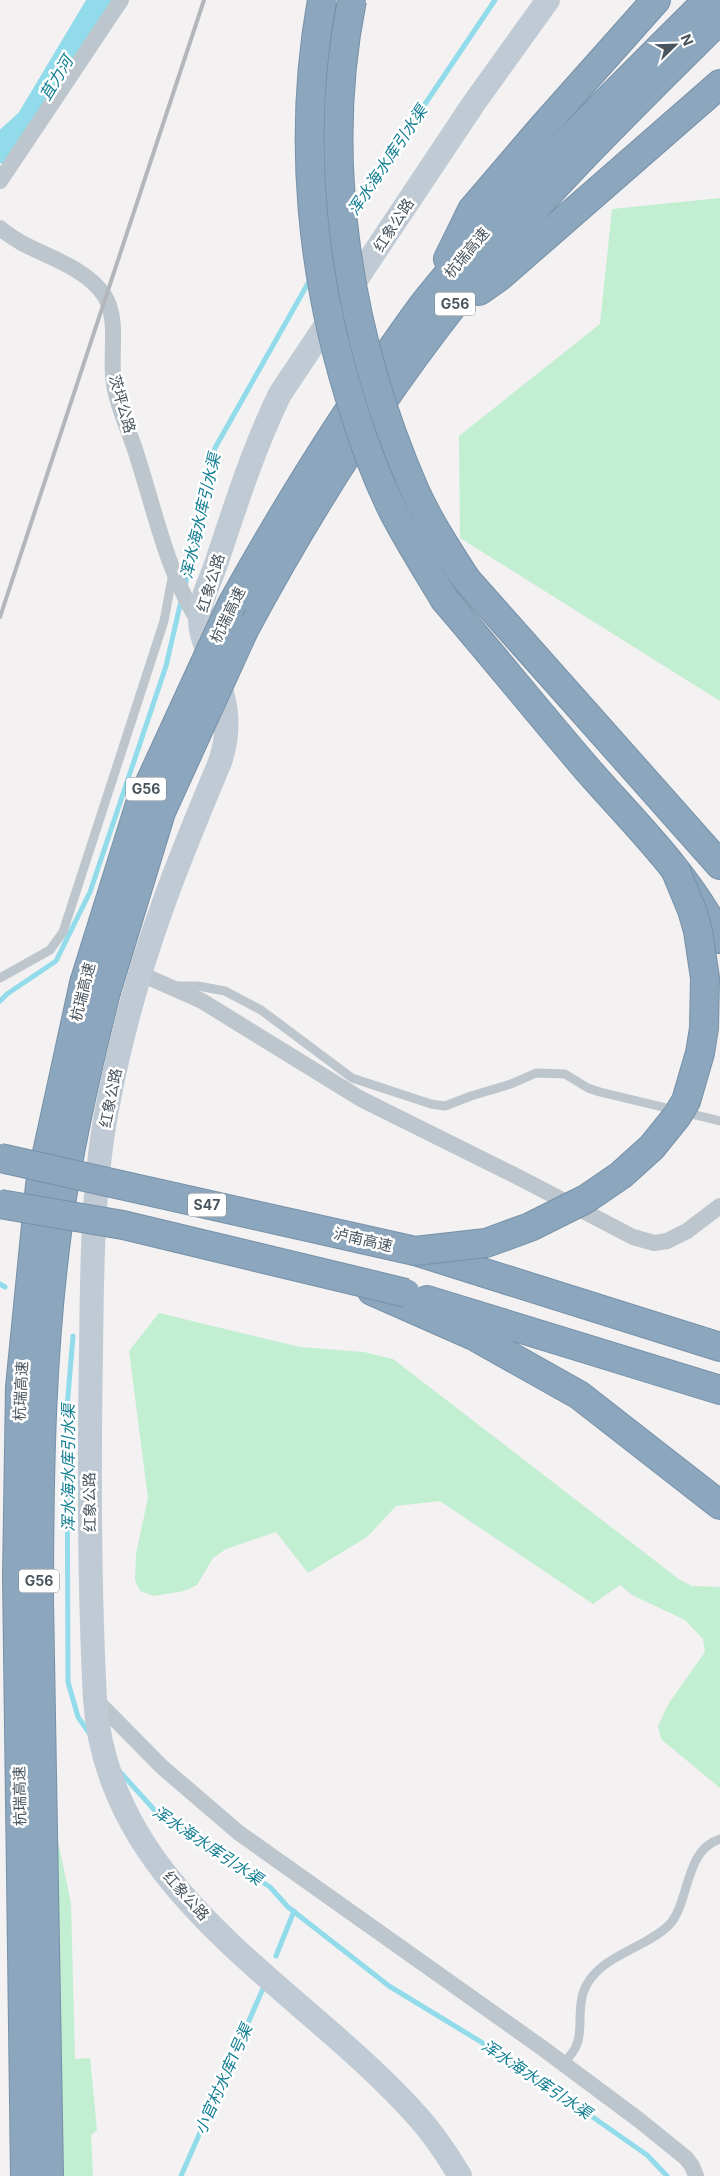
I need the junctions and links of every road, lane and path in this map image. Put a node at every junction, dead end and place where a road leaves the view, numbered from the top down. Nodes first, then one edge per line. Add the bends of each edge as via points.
1 (121, 0) edge
2 (322, 0) edge
3 (352, 0) edge
4 (548, 0) edge
5 (656, 0) edge
6 (708, 0) edge
7 (720, 19) edge
8 (720, 84) edge
9 (0, 182) edge
10 (0, 228) edge
11 (437, 306) junction
12 (176, 574) junction
13 (201, 626) junction
14 (720, 865) edge
15 (675, 870) junction
16 (720, 939) edge
17 (141, 974) junction
18 (0, 978) edge
19 (170, 986) junction
20 (95, 987) junction
21 (720, 1121) edge
22 (0, 1158) edge
23 (0, 1204) edge
24 (720, 1206) edge
25 (415, 1252) junction
26 (346, 1279) junction
27 (720, 1347) edge
28 (720, 1390) edge
29 (720, 1505) edge
30 (95, 1699) junction
31 (720, 1840) edge
32 (563, 2063) junction
33 (25, 2176) edge
34 (50, 2176) edge
35 (460, 2176) edge
36 (696, 2176) edge

1 - 9 street
2 - 15 highway, bridge via 312,73 309,140 312,204 324,293 342,370 376,473 396,516 445,600
3 - 14 highway, bridge via 341,84 340,172 344,232 358,314 377,385 415,492 466,579
4 - 13 main road, 红象公路 via 474,104 280,394 252,458 205,595
5 - 11 highway via 472,210
6 - 11 highway, 杭瑞高速 / G56 via 575,132 501,212
7 - 11 highway, 杭瑞高速 / G56 via 542,201 478,274
8 - 11 highway via 499,277
10 - 12 street, 茨坪公路 via 85,278 106,300 112,321 112,369 116,393
11 - 20 highway, 杭瑞高速 / G56, bridge via 384,398 313,507 244,630 161,812
11 - 20 highway, 杭瑞高速 / G56, bridge via 346,413 282,514 232,604 140,804
12 - 13 street, 茨坪公路
12 - 18 lane via 170,584 164,621 64,932 50,950
13 - 17 main road, 红象公路 via 226,703 226,740 163,905
15 - 16 highway, bridge via 710,918
15 - 25 highway, bridge via 698,931 706,1003 694,1078 677,1116 636,1162 598,1192 565,1210 486,1243
17 - 19 street
17 - 30 main road, 红象公路 via 107,1110 96,1203 90,1429
19 - 21 lane via 198,986 225,991 262,1010 352,1078 431,1104 445,1106 536,1073 565,1074 600,1092
19 - 24 street via 202,1001 361,1099 633,1237 654,1243 667,1241
20 - 33 highway, 杭瑞高速 / G56 via 40,1185 20,1387 17,1576
20 - 34 highway, 杭瑞高速 / G56 via 87,1068 60,1210 43,1390 39,1601
22 - 25 highway, 泸南高速 / S47, bridge
23 - 26 highway, bridge via 123,1225
25 - 27 highway, 泸南高速 / S47
26 - 28 highway, bridge via 406,1294
26 - 29 highway via 474,1336 578,1395
30 - 32 street via 162,1766 239,1833
30 - 35 main road, 红象公路 via 108,1771 119,1801 147,1850 186,1898 252,1964 393,2091 425,2125
31 - 32 lane via 710,1844 696,1862 669,1925 608,1964 588,1982 582,1999 580,2037 574,2052
32 - 36 street via 672,2146 692,2166

